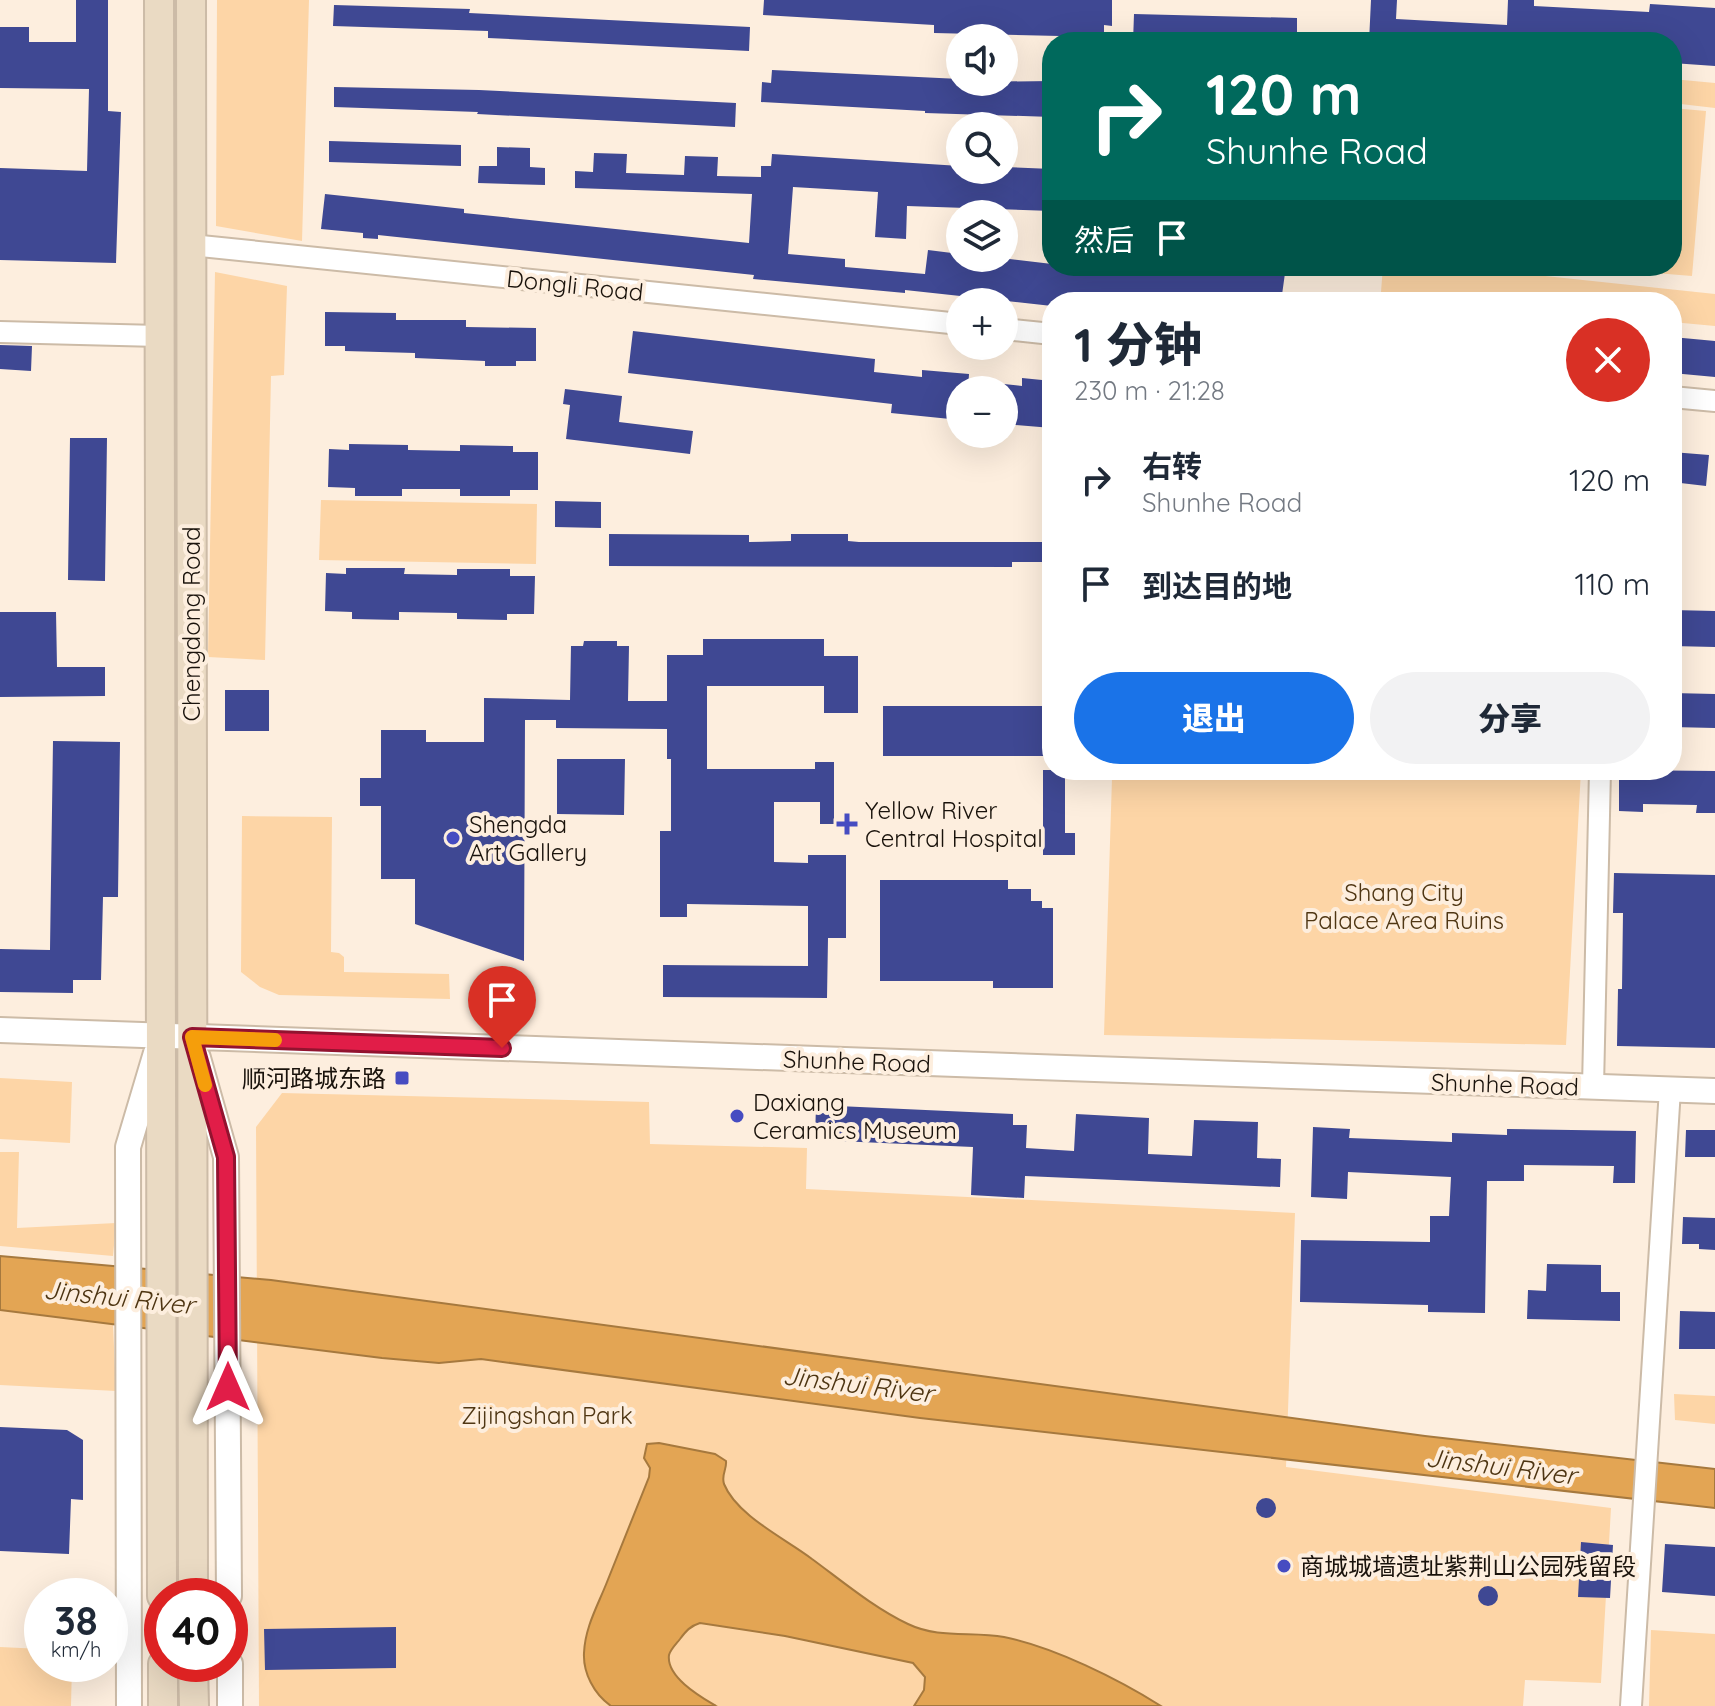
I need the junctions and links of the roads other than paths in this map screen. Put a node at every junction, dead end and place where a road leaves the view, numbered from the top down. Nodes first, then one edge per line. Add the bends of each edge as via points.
1 (159, 0) edge
2 (191, 0) edge
3 (191, 245) junction
4 (946, 323) edge
5 (1018, 330) edge
6 (0, 332) edge
7 (1042, 333) edge
8 (159, 336) junction
9 (1682, 398) edge
10 (1715, 401) edge
11 (1600, 780) edge
12 (0, 1030) edge
13 (192, 1037) junction
14 (160, 1038) junction
15 (1593, 1087) junction
16 (1670, 1089) junction
17 (1715, 1091) edge
18 (162, 1578) edge
19 (193, 1578) edge
20 (229, 1578) edge
21 (163, 1682) edge
22 (193, 1682) edge
23 (230, 1682) edge
24 (129, 1706) edge
25 (163, 1706) edge
26 (194, 1706) edge
27 (230, 1706) edge
28 (1631, 1706) edge

1 - 8 main road, Chengdong Road
2 - 3 main road, Chengdong Road
3 - 4 street, Dongli Road
3 - 13 main road, Chengdong Road
5 - 7 street
6 - 8 street
8 - 14 main road, Chengdong Road
9 - 10 street
11 - 15 street
12 - 14 street, Shunhe Road
13 - 14 street, Shunhe Road
13 - 15 street, Shunhe Road
13 - 19 main road, Chengdong Road
13 - 20 street via 226,1157
14 - 18 main road, Chengdong Road
14 - 24 street via 128,1147
15 - 16 street, Shunhe Road
16 - 17 street, Shunhe Road
16 - 28 street
21 - 25 main road
22 - 26 main road
23 - 27 street

